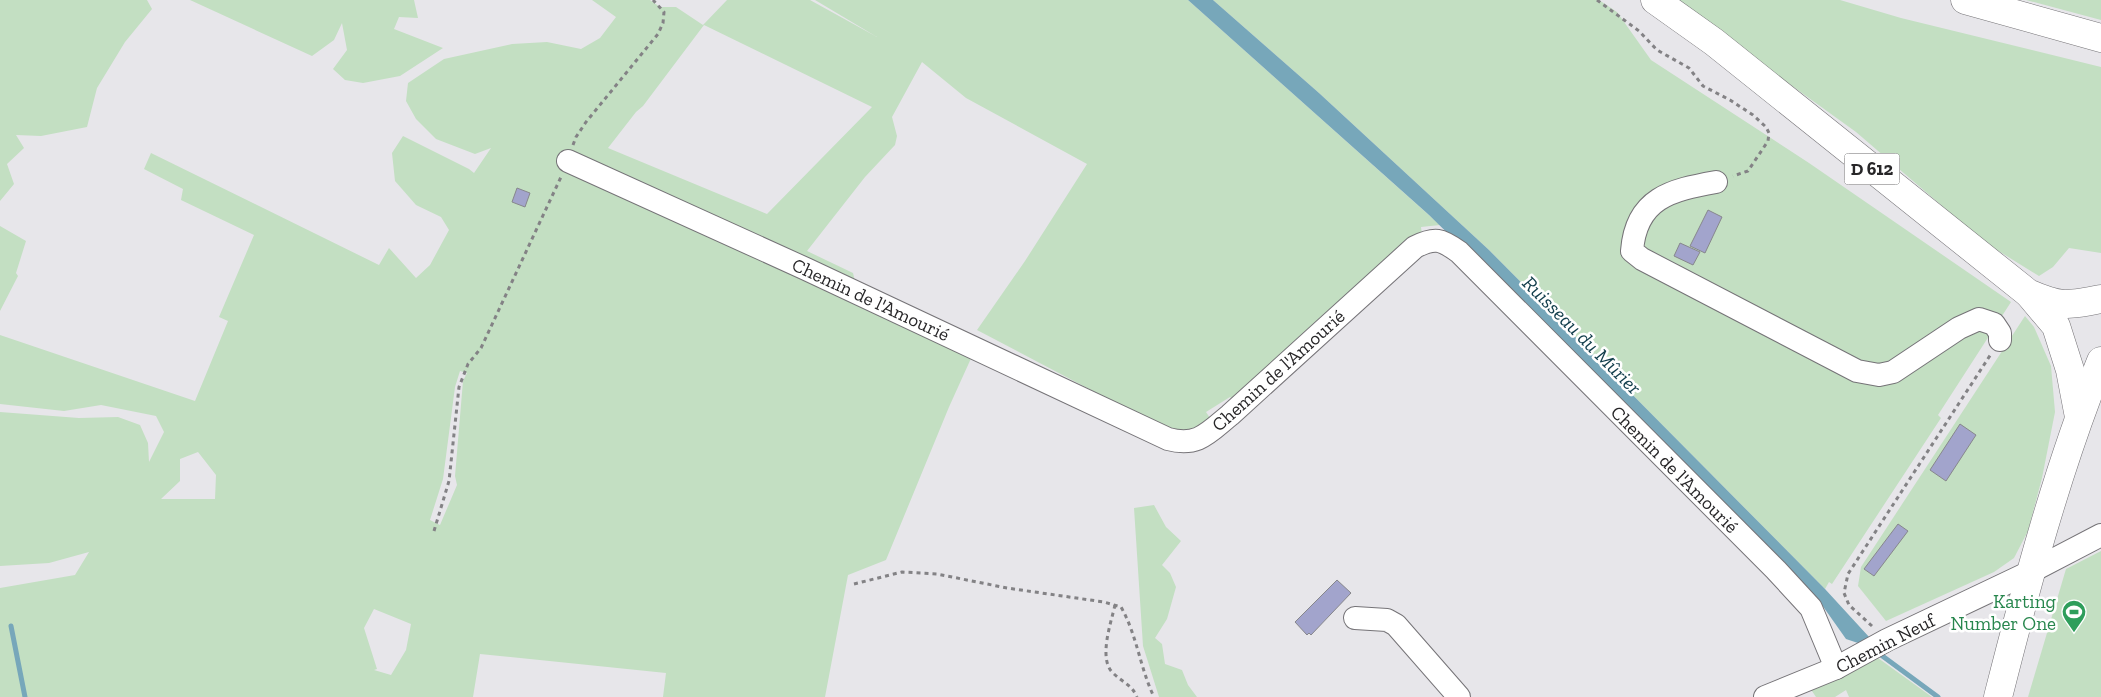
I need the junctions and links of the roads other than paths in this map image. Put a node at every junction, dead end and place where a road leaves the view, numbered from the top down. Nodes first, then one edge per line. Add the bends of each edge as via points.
1 (1655, 0) edge
2 (1965, 0) edge
3 (2101, 38) edge
4 (568, 161) road end
5 (1716, 182) road end
6 (2028, 292) junction
7 (2101, 299) edge
8 (2000, 340) road end
9 (2101, 361) edge
10 (2101, 398) edge
11 (2079, 416) junction
12 (2101, 535) edge
13 (2040, 567) junction
14 (1355, 618) dead end
15 (1836, 668) junction
16 (1806, 690) edge
17 (1459, 697) edge
18 (1765, 697) edge
19 (1998, 697) edge
20 (2008, 697) edge

1 - 6 main road, D 612 via 1714,42
2 - 3 main road
4 - 15 street, Chemin de l'Amourié via 1182,443 1204,437 1415,247 1429,240 1446,243 1466,259 1811,608
5 - 8 street via 1678,190 1646,208 1632,251 1857,371 1879,375 1893,372 1959,328 1979,320 1994,324
6 - 7 main road, D 612 via 2053,304 2074,305
6 - 11 main road, D 612 via 2056,326 2070,370
9 - 11 main road
10 - 13 main road
11 - 13 main road
12 - 13 street, Chemin Neuf
13 - 15 street, Chemin Neuf
13 - 19 main road
13 - 20 main road
14 - 17 street via 1388,620 1396,625
15 - 16 street, Chemin Neuf
16 - 18 street, Chemin Neuf

